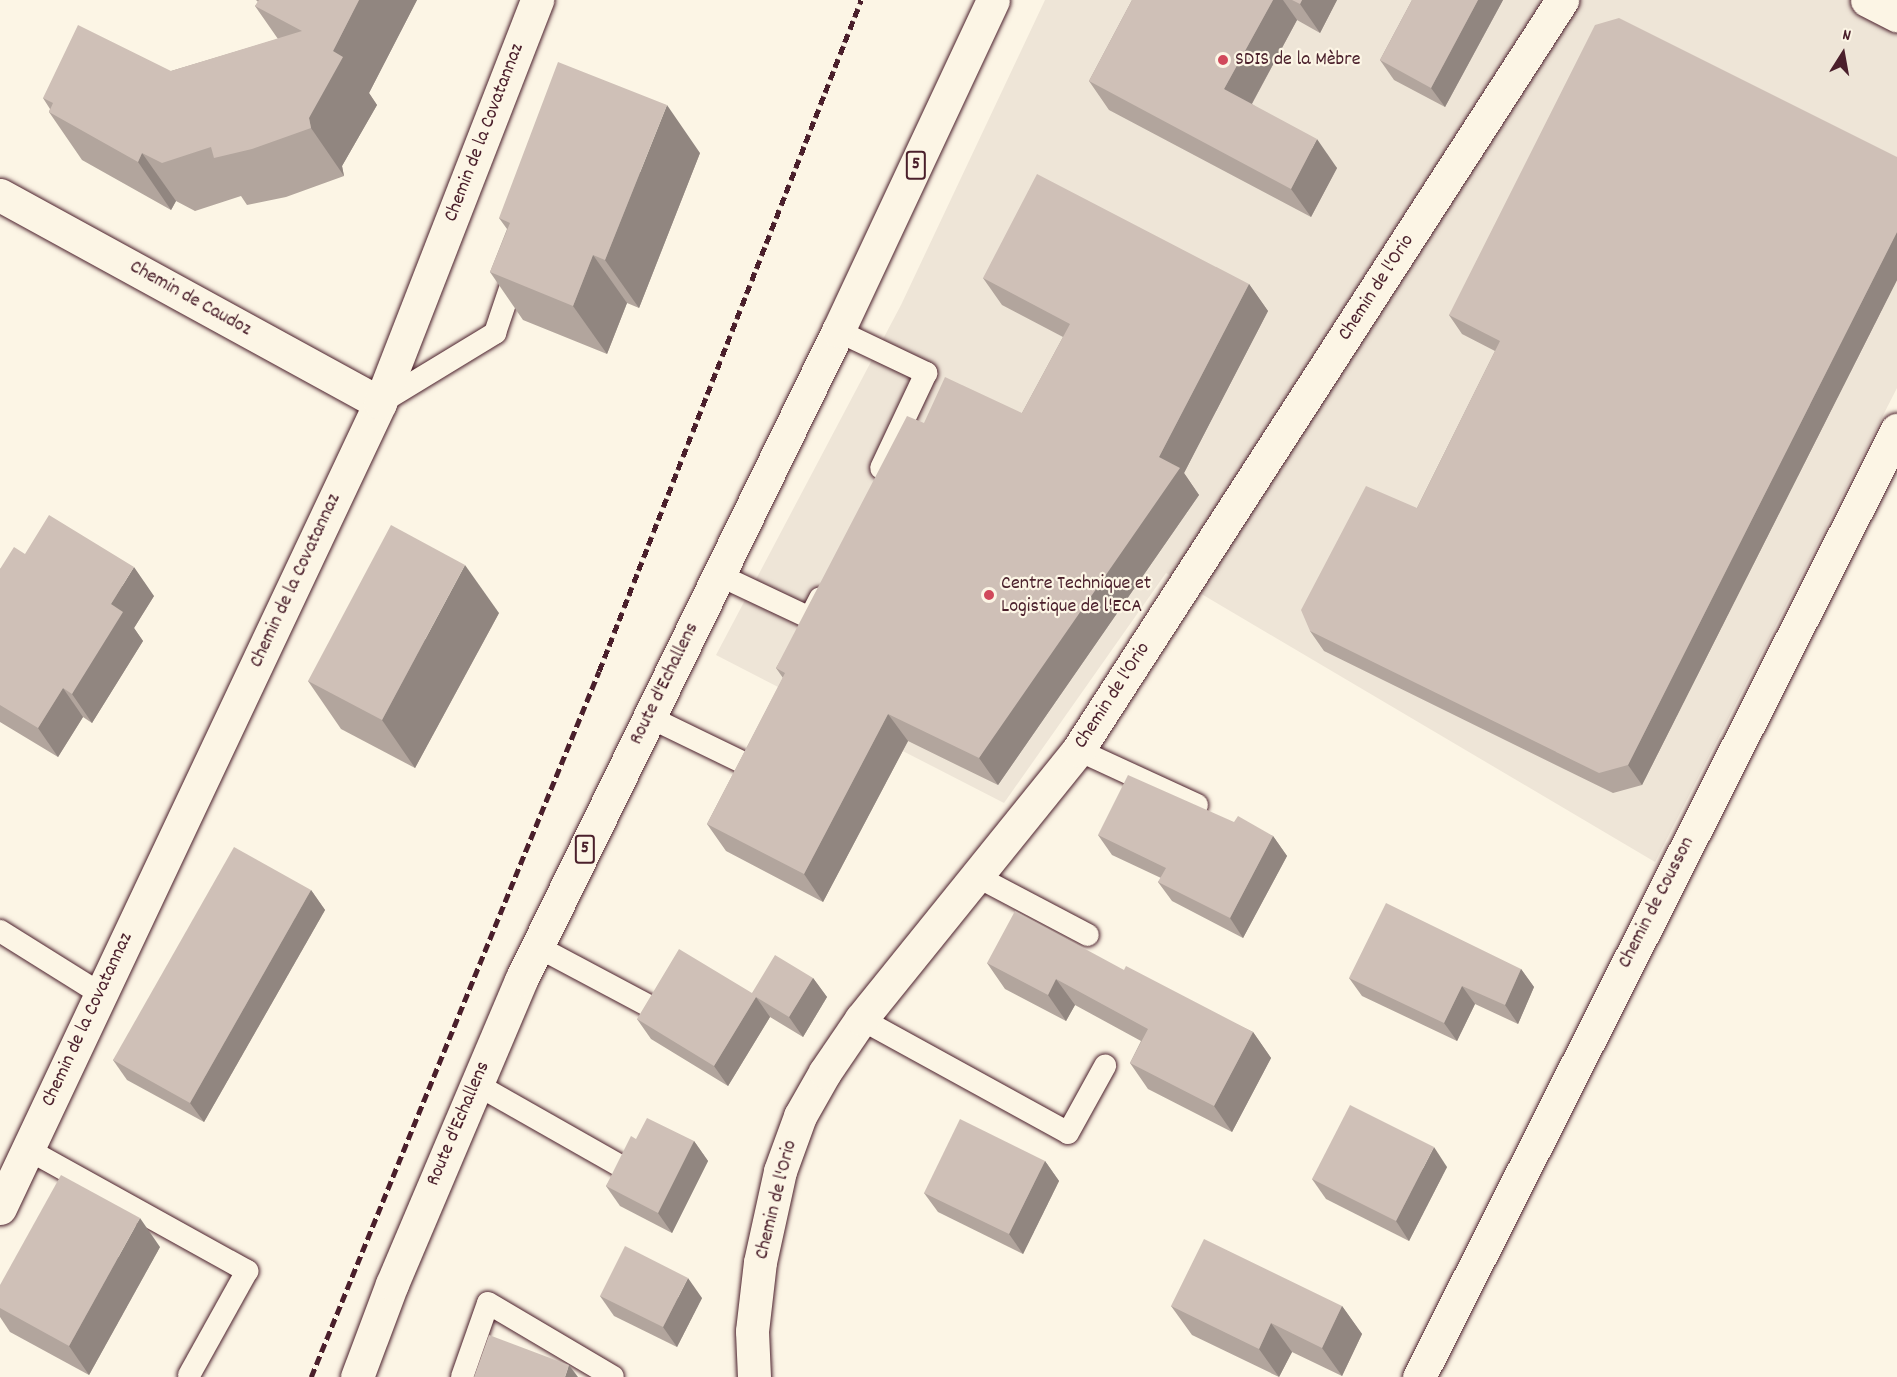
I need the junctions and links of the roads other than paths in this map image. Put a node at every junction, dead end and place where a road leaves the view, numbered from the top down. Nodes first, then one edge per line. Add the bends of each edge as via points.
1 (537, 0) edge
2 (993, 0) edge
3 (1562, 0) edge
4 (1868, 0) edge
5 (1897, 15) edge
6 (0, 195) edge
7 (525, 247) edge
8 (838, 331) junction
9 (380, 403) junction
10 (1897, 430) edge
11 (871, 490) edge
12 (718, 575) junction
13 (830, 575) edge
14 (649, 717) junction
15 (1078, 750) junction
16 (746, 764) edge
17 (1197, 805) edge
18 (978, 877) junction
19 (0, 930) edge
20 (1088, 935) dead end
21 (538, 946) junction
22 (100, 994) junction
23 (651, 1007) edge
24 (861, 1020) junction
25 (1105, 1066) dead end
26 (476, 1084) junction
27 (27, 1149) junction
28 (624, 1167) edge
29 (0, 1208) edge
30 (189, 1375) dead end
31 (357, 1377) edge
32 (462, 1377) edge
33 (613, 1377) edge
34 (754, 1377) edge
35 (1419, 1377) edge

1 - 9 street, Chemin de la Covatannaz
2 - 8 street, Route d'Echallens / 5
3 - 15 street, Chemin de l'Orio
4 - 5 street
6 - 9 street, Chemin de Caudoz
7 - 9 lane via 495,333
8 - 11 lane via 926,373
8 - 12 street, Route d'Echallens / 5
9 - 22 street, Chemin de la Covatannaz
10 - 35 street, Chemin de Cousson
12 - 13 lane via 810,618
12 - 14 street, Route d'Echallens / 5
14 - 16 lane
14 - 21 street, Route d'Echallens / 5
15 - 17 lane
15 - 18 street, Chemin de l'Orio
18 - 20 lane
18 - 24 street, Chemin de l'Orio
19 - 22 lane
21 - 23 lane
21 - 26 street, Route d'Echallens / 5
22 - 27 street, Chemin de la Covatannaz
24 - 25 lane via 1068,1133
24 - 34 street, Chemin de l'Orio via 800,1116 780,1172 760,1262 752,1331
26 - 28 lane
26 - 31 street, Route d'Echallens / 5
27 - 29 street, Chemin de la Covatannaz
27 - 30 lane via 247,1270
32 - 33 lane via 488,1303

